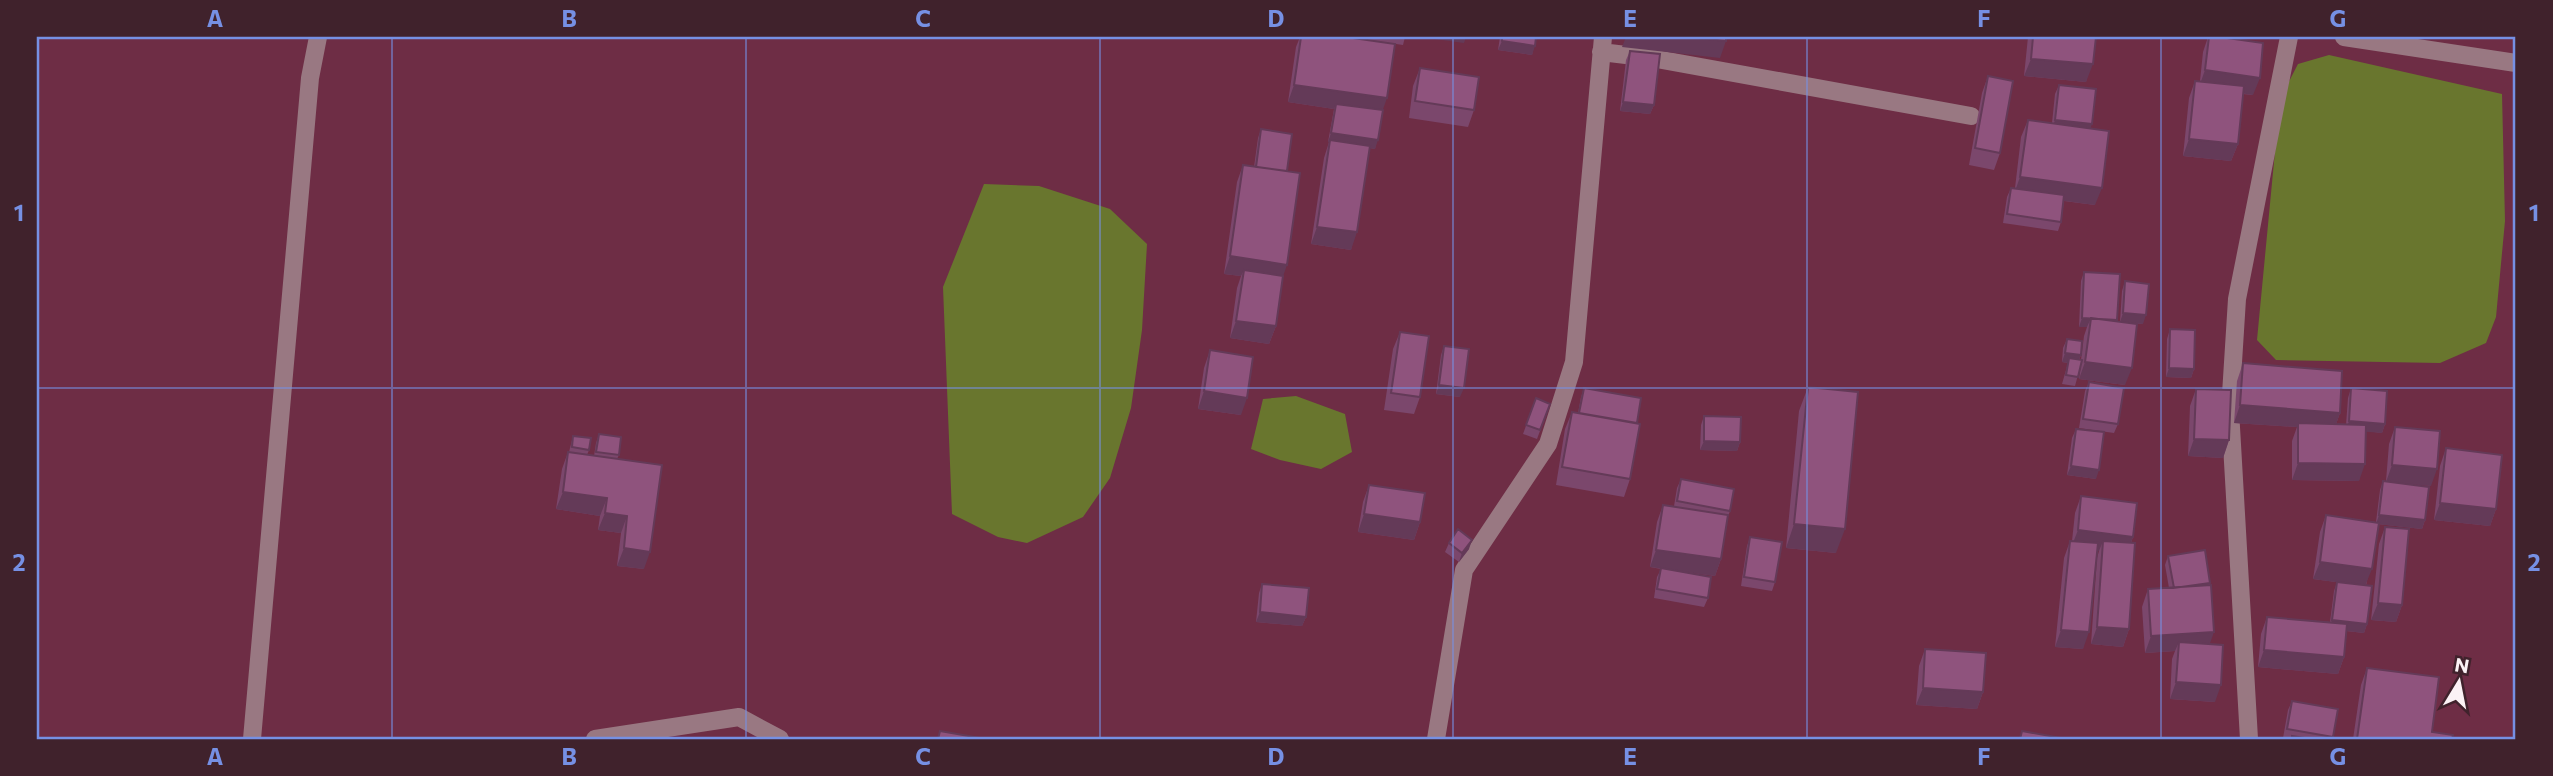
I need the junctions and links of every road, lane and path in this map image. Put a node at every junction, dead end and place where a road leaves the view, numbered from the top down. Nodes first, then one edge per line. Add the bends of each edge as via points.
1 (318, 37) edge
2 (2289, 37) edge
3 (2344, 37) edge
4 (1602, 44) edge
5 (2516, 63) edge
6 (1971, 116) dead end
7 (252, 739) edge
8 (595, 739) edge
9 (780, 739) edge
10 (1436, 739) edge
11 (2249, 739) edge

1 - 7 street via 310,78
2 - 11 street via 2236,299 2230,410
3 - 5 street
4 - 6 street via 1664,60
4 - 10 street via 1574,362 1548,444 1464,570
8 - 9 street via 739,717

